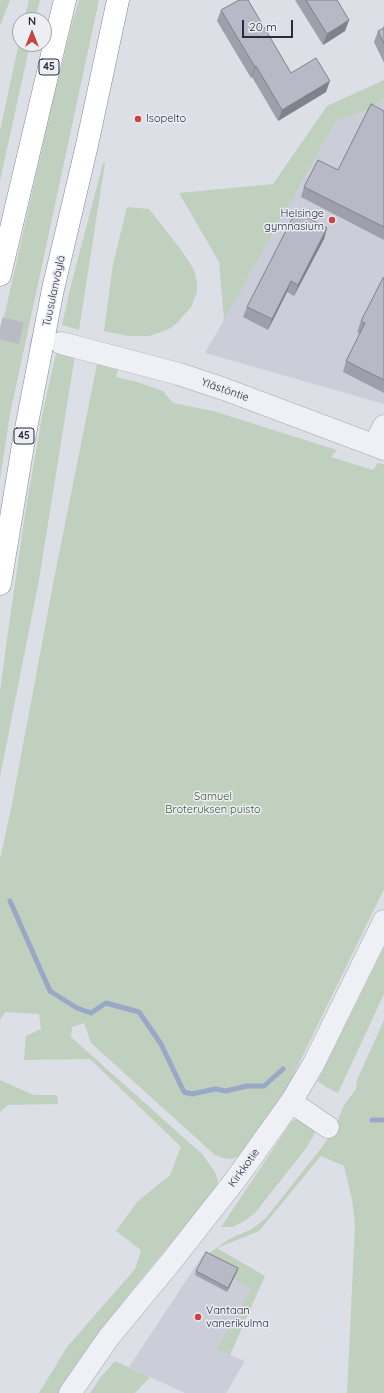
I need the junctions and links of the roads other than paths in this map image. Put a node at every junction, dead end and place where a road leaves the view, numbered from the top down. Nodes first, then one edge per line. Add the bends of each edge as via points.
1 (65, 0) edge
2 (118, 0) edge
3 (0, 274) edge
4 (61, 343) tunnel mouth
5 (381, 440) edge
6 (0, 584) edge
7 (384, 921) edge
8 (291, 1102) junction
9 (328, 1128) dead end
10 (70, 1393) edge

1 - 3 highway, 45
2 - 6 highway, Tuusulanväylä / 45 via 52,296 24,439
4 - 5 street, Ylästöntie via 179,374
7 - 8 street, Kirkkotie via 313,1065
8 - 9 street
8 - 10 street, Kirkkotie via 236,1179 109,1337

